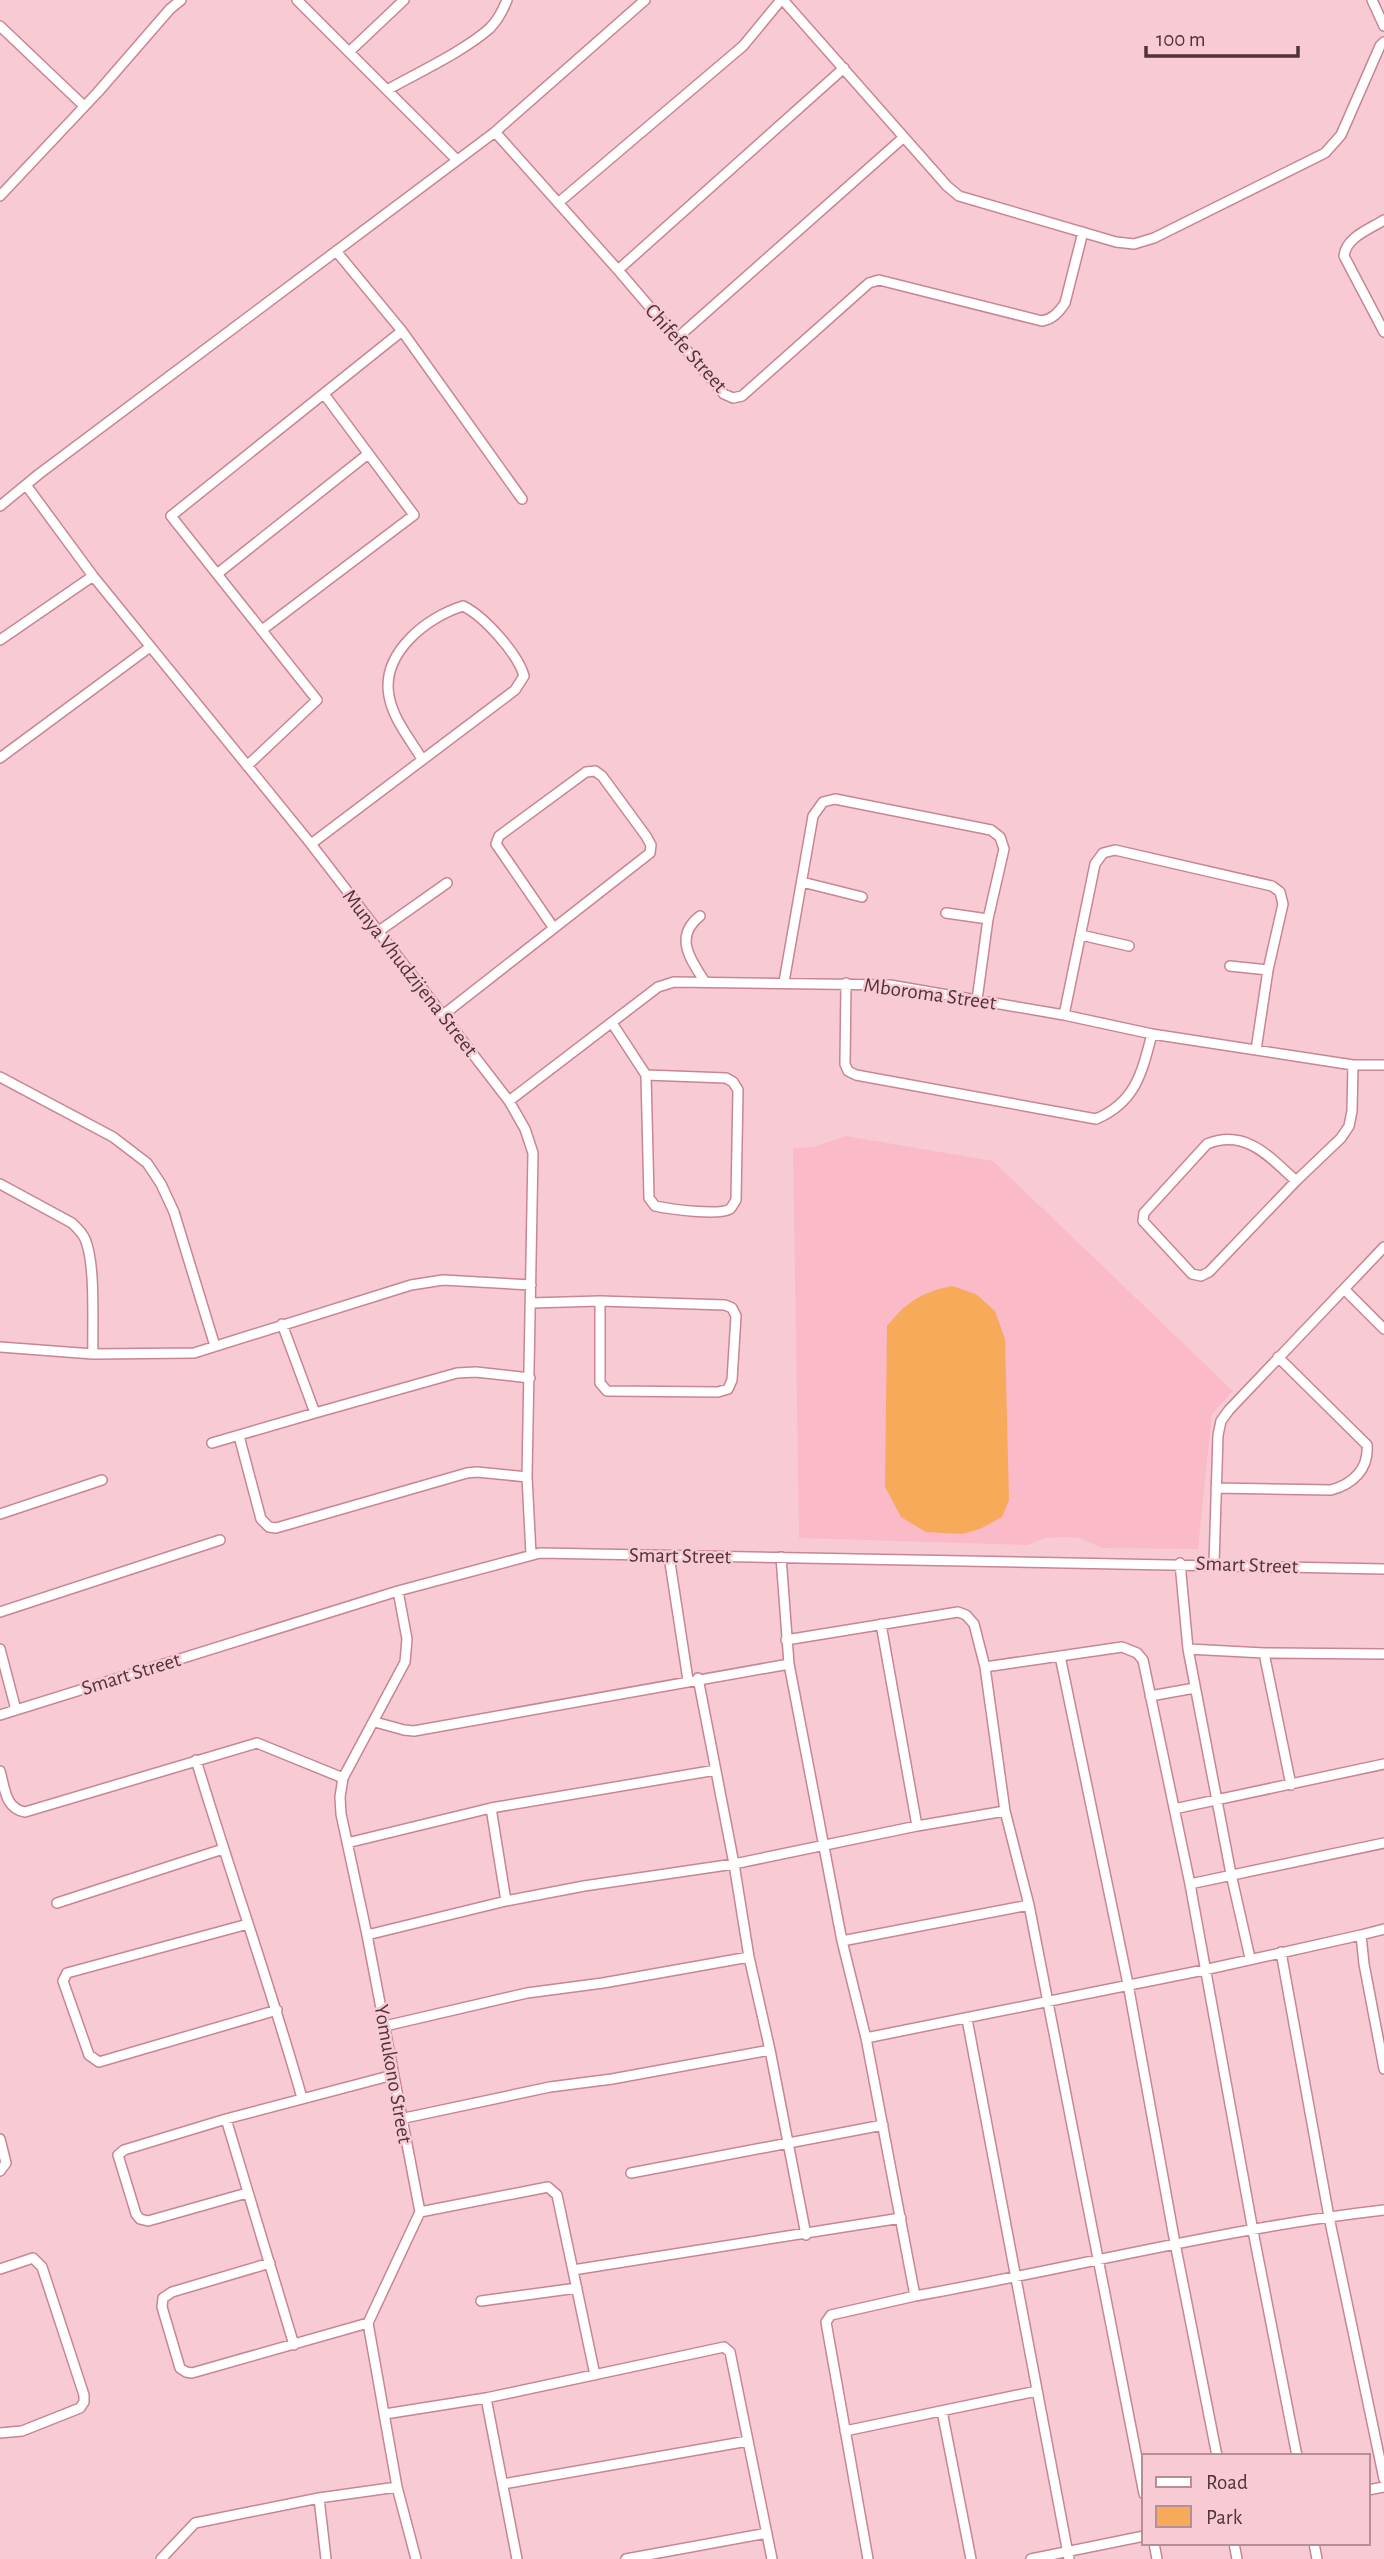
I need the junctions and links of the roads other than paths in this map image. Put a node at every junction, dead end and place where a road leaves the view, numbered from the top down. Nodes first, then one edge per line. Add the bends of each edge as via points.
1 (181, 0) edge
2 (298, 0) edge
3 (404, 0) edge
4 (507, 0) edge
5 (645, 0) edge
6 (782, 0) edge
7 (1372, 0) edge
8 (0, 26) edge
9 (1384, 26) edge
10 (1384, 42) edge
11 (349, 52) junction
12 (844, 68) junction
13 (387, 90) junction
14 (83, 105) junction
15 (495, 132) junction
16 (904, 137) junction
17 (457, 160) junction
18 (0, 196) edge
19 (558, 203) junction
20 (1384, 220) edge
21 (1083, 232) junction
22 (336, 251) junction
23 (618, 270) junction
24 (1380, 316) edge
25 (402, 331) junction
26 (1384, 332) edge
27 (676, 339) junction
28 (324, 394) junction
29 (368, 454) junction
30 (26, 485) junction
31 (522, 499) dead end
32 (0, 506) edge
33 (217, 574) junction
34 (93, 576) junction
35 (261, 630) junction
36 (0, 640) edge
37 (150, 647) junction
38 (0, 758) edge
39 (422, 758) junction
40 (247, 766) junction
41 (312, 844) junction
42 (802, 882) junction
43 (447, 883) dead end
44 (862, 897) dead end
45 (946, 913) dead end
46 (700, 916) dead end
47 (988, 919) junction
48 (553, 927) junction
49 (379, 932) junction
50 (1081, 935) junction
51 (1129, 946) dead end
52 (1230, 966) dead end
53 (1268, 970) junction
54 (705, 982) junction
55 (784, 982) junction
56 (846, 983) junction
57 (977, 1000) junction
58 (443, 1015) junction
59 (1064, 1015) junction
60 (612, 1023) junction
61 (1152, 1034) junction
62 (1256, 1050) junction
63 (1353, 1065) junction
64 (1384, 1065) edge
65 (646, 1075) junction
66 (0, 1077) edge
67 (509, 1101) junction
68 (1296, 1181) junction
69 (0, 1185) edge
70 (1384, 1247) edge
71 (531, 1284) junction
72 (1344, 1289) junction
73 (600, 1301) junction
74 (531, 1303) junction
75 (282, 1324) junction
76 (1384, 1329) edge
77 (215, 1346) junction
78 (0, 1347) edge
79 (93, 1354) junction
80 (1278, 1357) junction
81 (530, 1378) junction
82 (315, 1413) junction
83 (239, 1436) junction
84 (212, 1443) dead end
85 (527, 1477) junction
86 (102, 1480) dead end
87 (1216, 1488) junction
88 (0, 1514) edge
89 (220, 1540) dead end
90 (531, 1554) junction
91 (669, 1556) junction
92 (780, 1557) junction
93 (1180, 1563) junction
94 (1214, 1564) junction
95 (1384, 1569) edge
96 (398, 1591) junction
97 (0, 1612) edge
98 (881, 1624) junction
99 (786, 1640) junction
100 (0, 1649) edge
101 (1188, 1649) junction
102 (1264, 1653) junction
103 (1384, 1654) edge
104 (1060, 1656) junction
105 (789, 1664) junction
106 (985, 1667) junction
107 (698, 1678) junction
108 (688, 1680) junction
109 (1195, 1688) junction
110 (1150, 1696) junction
111 (16, 1710) junction
112 (0, 1715) edge
113 (375, 1722) junction
114 (196, 1760) junction
115 (1384, 1764) edge
116 (716, 1770) junction
117 (0, 1771) edge
118 (343, 1778) junction
119 (1291, 1785) junction
120 (1217, 1800) junction
121 (491, 1808) junction
122 (1174, 1809) junction
123 (1005, 1811) junction
124 (917, 1826) junction
125 (347, 1843) junction
126 (1384, 1843) edge
127 (825, 1846) junction
128 (223, 1849) junction
129 (734, 1864) junction
130 (1230, 1874) junction
131 (1190, 1884) junction
132 (506, 1901) junction
133 (57, 1903) dead end
134 (1029, 1905) junction
135 (248, 1924) junction
136 (1384, 1929) edge
137 (367, 1935) junction
138 (1360, 1935) junction
139 (842, 1941) junction
140 (1281, 1952) junction
141 (749, 1956) junction
142 (1250, 1958) junction
143 (1204, 1970) junction
144 (1128, 1984) junction
145 (1047, 2000) junction
146 (277, 2010) junction
147 (967, 2019) junction
148 (385, 2025) junction
149 (866, 2038) junction
150 (770, 2050) junction
151 (1384, 2069) edge
152 (393, 2075) junction
153 (302, 2098) junction
154 (226, 2119) junction
155 (401, 2119) junction
156 (883, 2125) junction
157 (0, 2139) edge
158 (788, 2143) junction
159 (0, 2171) edge
160 (631, 2173) dead end
161 (247, 2193) junction
162 (1384, 2210) edge
163 (420, 2212) junction
164 (1329, 2217) junction
165 (901, 2218) junction
166 (1252, 2231) junction
167 (806, 2235) junction
168 (1175, 2244) junction
169 (1097, 2261) junction
170 (270, 2263) junction
171 (0, 2269) edge
172 (573, 2270) junction
173 (1017, 2278) junction
174 (577, 2288) junction
175 (915, 2296) junction
176 (481, 2301) dead end
177 (368, 2323) junction
178 (294, 2345) junction
179 (595, 2375) junction
180 (1037, 2391) junction
181 (486, 2398) junction
182 (942, 2411) junction
183 (385, 2414) junction
184 (845, 2431) junction
185 (0, 2433) edge
186 (748, 2441) junction
187 (1217, 2454) edge
188 (1297, 2454) edge
189 (1384, 2479) edge
190 (503, 2484) junction
191 (1142, 2484) edge
192 (397, 2487) junction
193 (319, 2498) junction
194 (767, 2533) junction
195 (1142, 2536) edge
196 (1068, 2555) edge
197 (161, 2559) edge
198 (326, 2559) edge
199 (416, 2559) edge
200 (517, 2559) edge
201 (626, 2559) edge
202 (772, 2559) edge
203 (868, 2559) edge
204 (971, 2559) edge
205 (1031, 2559) edge

1 - 14 street
2 - 11 street
3 - 11 street
4 - 13 street via 492,27 476,39
5 - 15 street
6 - 12 street
6 - 19 street via 743,46
7 - 9 street
8 - 14 street
10 - 21 street via 1341,135 1325,153 1154,238 1134,244
11 - 13 street
12 - 16 street
12 - 23 street
13 - 17 street
14 - 18 street
15 - 17 street
15 - 19 street, Chifefe Street
16 - 21 street via 959,196
16 - 27 street
17 - 22 street
19 - 23 street, Chifefe Street
20 - 24 street via 1351,240 1344,256
21 - 27 street, Chifefe Street via 1065,303 1050,320 878,280 742,396 733,398 724,394
22 - 25 street
22 - 30 street
23 - 27 street, Chifefe Street
24 - 26 street
25 - 28 street
25 - 31 street
28 - 29 street
28 - 33 street via 171,516
29 - 33 street
29 - 35 street via 414,515
30 - 32 street
30 - 34 street, Munya Vhudzijena Street
33 - 35 street
34 - 36 street
34 - 37 street, Munya Vhudzijena Street
35 - 40 street via 317,700
37 - 38 street
37 - 40 street, Munya Vhudzijena Street
39 - 39 street via 515,690 524,676 521,664 477,613 463,606 421,628 398,652 391,672 388,694 395,716
39 - 41 street
40 - 41 street, Munya Vhudzijena Street
41 - 49 street, Munya Vhudzijena Street
42 - 44 street
42 - 47 street via 813,816 823,802 835,799 991,830 1004,849
42 - 55 street
43 - 49 street
45 - 47 street
46 - 54 street via 689,924 685,939
47 - 57 street
48 - 48 street via 650,853 646,836 595,771 586,772 499,836 496,844
48 - 58 street
49 - 58 street, Munya Vhudzijena Street
50 - 51 street
50 - 53 street via 1094,864 1103,853 1115,850 1272,886 1280,892 1283,904
50 - 59 street
52 - 53 street
53 - 62 street
54 - 55 street, Mboroma Street
54 - 60 street, Mboroma Street via 658,987
55 - 56 street, Mboroma Street
56 - 57 street, Mboroma Street via 890,985
56 - 61 street via 848,1071 1096,1119 1135,1088
57 - 59 street, Mboroma Street
58 - 67 street, Munya Vhudzijena Street
59 - 61 street, Mboroma Street
60 - 65 street
60 - 67 street, Mboroma Street
61 - 62 street, Mboroma Street
62 - 63 street, Mboroma Street
63 - 64 street, Mboroma Street
63 - 68 street via 1349,1126
65 - 65 street via 649,1198 655,1206 665,1208 722,1212 731,1208 736,1200 738,1104 733,1082
66 - 77 street via 113,1136 147,1163 174,1212
67 - 71 street, Munya Vhudzijena Street via 533,1153
68 - 68 street via 1201,1276 1192,1274 1143,1221 1144,1213 1207,1143 1220,1138 1258,1147
69 - 79 street via 72,1223 86,1241 92,1278
70 - 72 street
71 - 74 street, Munya Vhudzijena Street
71 - 75 street via 422,1283
72 - 76 street
72 - 80 street
73 - 73 street via 732,1308 736,1316 728,1389 607,1391 600,1383
73 - 74 street
74 - 81 street, Munya Vhudzijena Street
75 - 77 street
75 - 82 street
77 - 79 street via 194,1353
78 - 79 street
80 - 87 street via 1221,1421
80 - 87 street via 1367,1445 1368,1458 1346,1486 1331,1490
81 - 82 street via 457,1373
81 - 85 street, Munya Vhudzijena Street
82 - 83 street
83 - 84 street
83 - 85 street via 261,1519 276,1528 467,1473
85 - 90 street, Munya Vhudzijena Street
86 - 88 street
87 - 94 street
89 - 97 street
90 - 91 street, Smart Street
90 - 96 street, Smart Street
91 - 92 street, Smart Street
91 - 108 street
92 - 93 street, Smart Street
92 - 99 street
93 - 94 street, Smart Street
93 - 101 street
94 - 95 street, Smart Street
96 - 111 street, Smart Street
96 - 113 street, Yomukono Street via 407,1653
98 - 99 street
98 - 106 street via 958,1612 966,1615 974,1624
98 - 124 street
99 - 105 street
100 - 111 street
101 - 102 street
101 - 109 street
102 - 103 street
102 - 119 street
104 - 106 street
104 - 110 street via 1122,1647 1132,1650 1143,1660
104 - 144 street
105 - 107 street
105 - 127 street
106 - 123 street
107 - 108 street
107 - 116 street
108 - 113 street via 414,1731
109 - 110 street
109 - 120 street
110 - 122 street
111 - 112 street, Smart Street
113 - 118 street, Yomukono Street
114 - 117 street via 26,1812 10,1806
114 - 118 street via 257,1743
114 - 128 street
115 - 119 street
116 - 121 street
116 - 129 street
118 - 125 street, Yomukono Street via 341,1814
119 - 120 street
120 - 122 street
120 - 130 street
121 - 125 street
121 - 132 street
122 - 131 street
123 - 124 street
123 - 134 street
124 - 127 street
125 - 137 street, Yomukono Street
126 - 130 street
127 - 129 street
127 - 139 street
128 - 133 street
128 - 135 street
129 - 132 street
129 - 141 street
130 - 131 street
130 - 142 street
131 - 143 street
132 - 137 street
134 - 139 street
134 - 145 street
135 - 146 street
135 - 146 street via 67,1973 63,1981 89,2055 99,2062
136 - 138 street
137 - 148 street, Yomukono Street
138 - 140 street
138 - 151 street
139 - 149 street
140 - 142 street
140 - 164 street
141 - 148 street via 527,1993
141 - 150 street
142 - 143 street
143 - 144 street
143 - 166 street
144 - 145 street
144 - 168 street
145 - 147 street
145 - 169 street
146 - 153 street
147 - 149 street
147 - 173 street
148 - 152 street, Yomukono Street
149 - 156 street
150 - 155 street via 550,2087
150 - 158 street
152 - 153 street
152 - 155 street, Yomukono Street
153 - 154 street
154 - 161 street
154 - 161 street via 124,2150 118,2155 120,2163 136,2214 148,2221
155 - 163 street, Yomukono Street
156 - 158 street
156 - 165 street
157 - 159 street via 6,2163
158 - 160 street
158 - 167 street
161 - 170 street
162 - 164 street
163 - 172 street via 548,2187 557,2195
163 - 177 street
164 - 166 street
164 - 189 street
165 - 167 street
165 - 175 street
166 - 168 street
166 - 188 street
167 - 172 street
168 - 169 street
168 - 187 street
169 - 173 street
169 - 191 street
170 - 178 street
170 - 178 street via 172,2292 163,2298 162,2307 180,2368 186,2372
171 - 185 street via 33,2258 42,2267 84,2402 80,2408 22,2431
172 - 174 street
173 - 175 street
173 - 180 street
174 - 176 street
174 - 179 street
175 - 184 street via 831,2315 826,2322
177 - 178 street
177 - 183 street
179 - 181 street
179 - 186 street via 724,2347 730,2352
180 - 182 street
180 - 196 street
181 - 183 street
181 - 190 street
182 - 184 street
182 - 204 street
183 - 192 street
184 - 203 street
186 - 190 street
186 - 194 street
190 - 200 street
192 - 193 street
192 - 199 street
193 - 197 street via 195,2523
193 - 198 street
194 - 201 street
194 - 202 street
195 - 196 street
196 - 205 street

